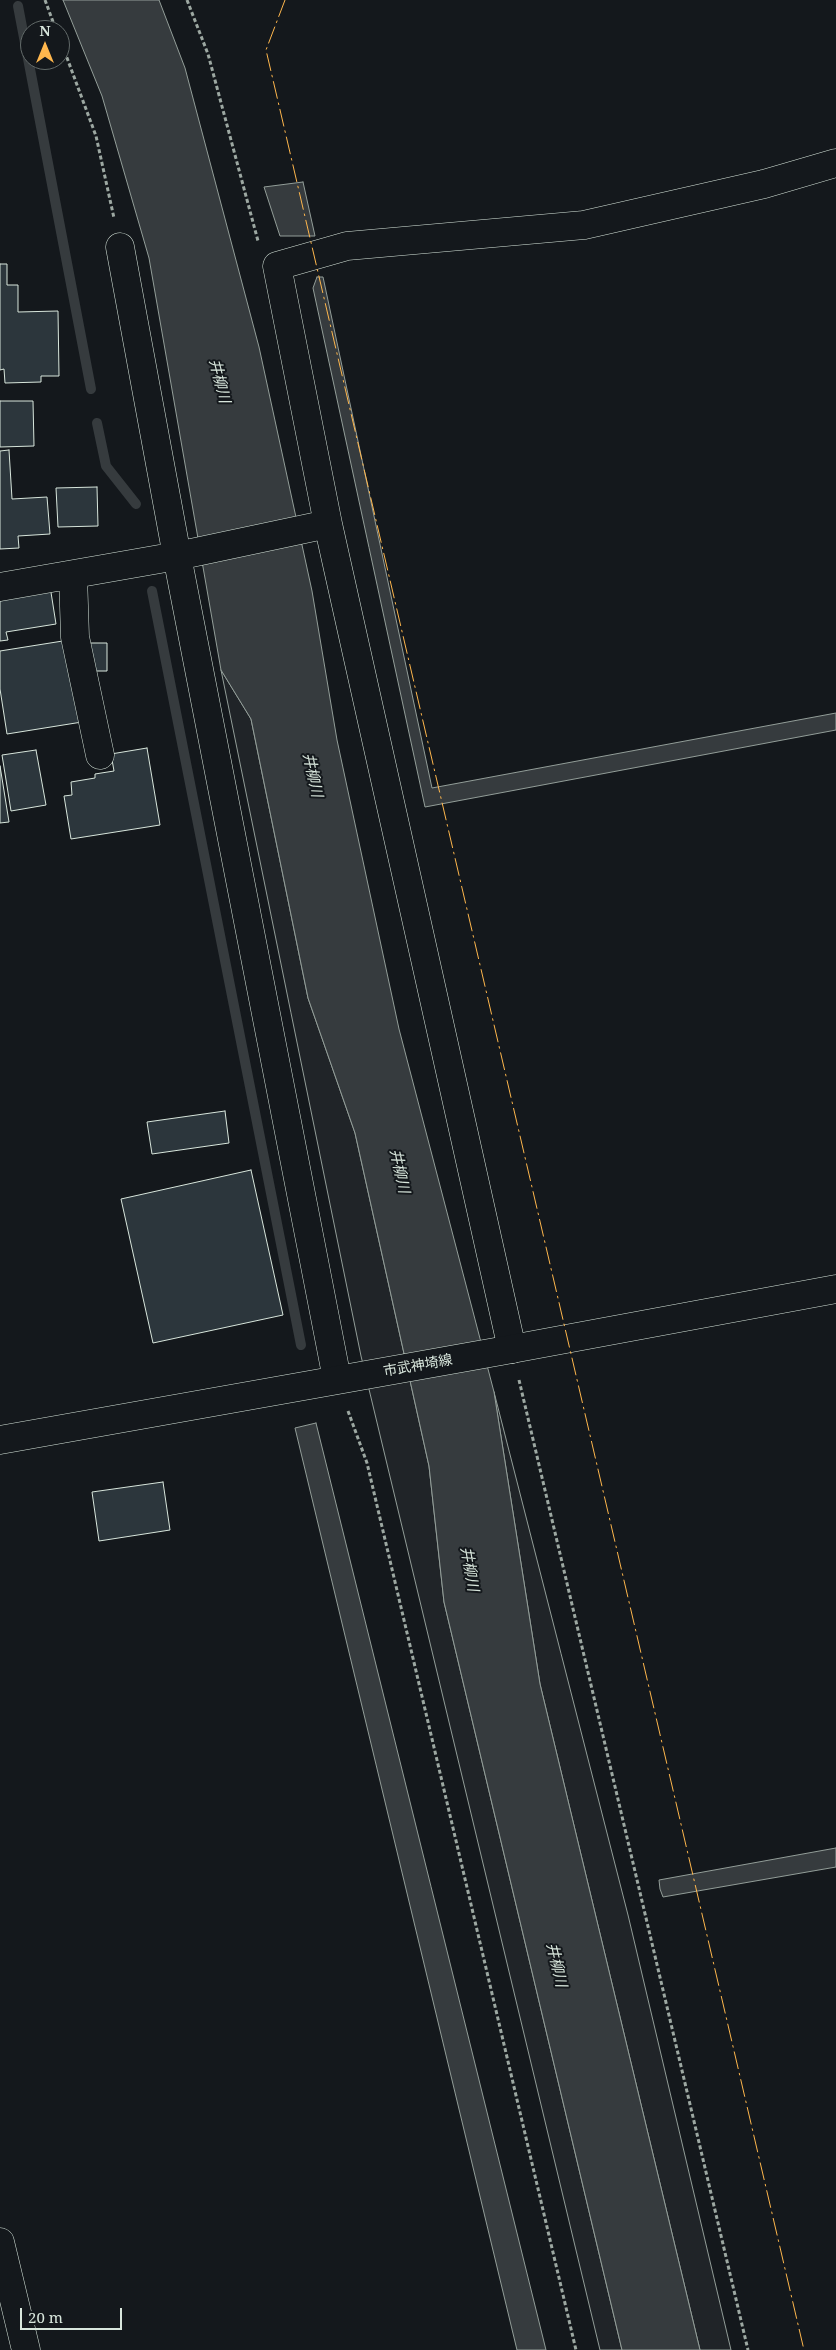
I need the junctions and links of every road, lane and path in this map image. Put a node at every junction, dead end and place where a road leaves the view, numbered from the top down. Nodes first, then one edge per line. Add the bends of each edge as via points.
1 (45, 0) edge
2 (187, 0) edge
3 (52, 20) edge
4 (70, 66) edge
5 (836, 163) edge
6 (120, 247) joint
7 (277, 266) junction
8 (328, 524) junction
9 (177, 556) junction
10 (73, 575) junction
11 (0, 587) edge
12 (100, 755) dead end
13 (836, 1289) edge
14 (506, 1350) junction
15 (346, 1378) junction
16 (0, 1440) edge
17 (0, 2242) edge
18 (26, 2350) edge
19 (576, 2350) edge
20 (748, 2350) edge

1 - 3 path
2 - 7 path via 208,54 256,239
4 - 6 path via 96,136
5 - 7 street via 764,184 584,225 348,246
6 - 9 street
7 - 8 street
8 - 9 street
8 - 14 street
9 - 10 street
9 - 15 street
10 - 11 street
10 - 12 street via 75,637
13 - 14 street, 市武神埼線
14 - 15 street, 市武神埼線
14 - 20 path
15 - 16 street, 市武神埼線
15 - 19 path
17 - 18 street

